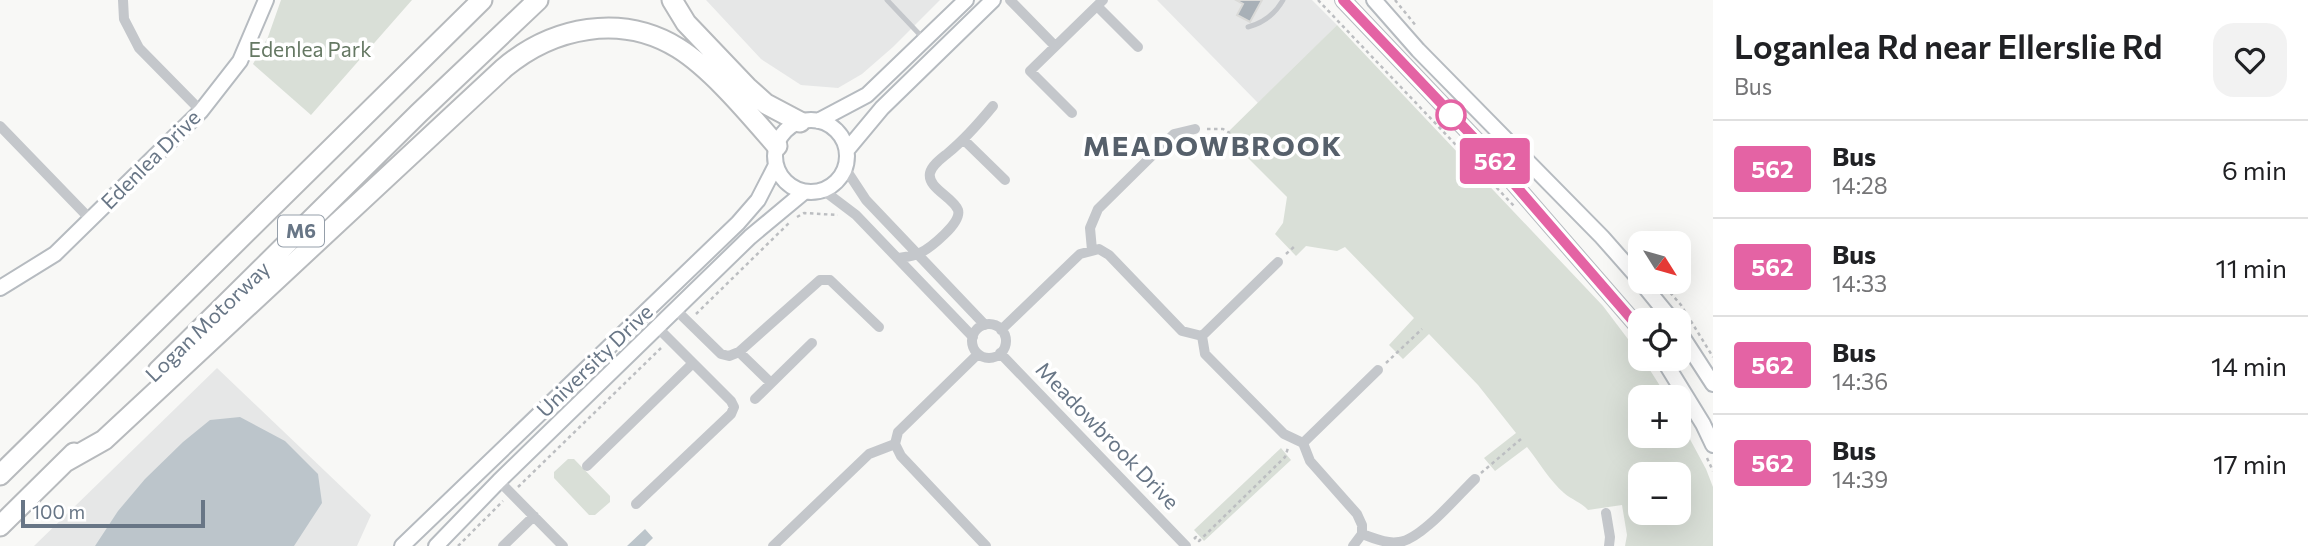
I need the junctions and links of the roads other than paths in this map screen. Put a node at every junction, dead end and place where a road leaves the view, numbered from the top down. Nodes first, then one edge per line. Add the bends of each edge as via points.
1 (123, 0) edge
2 (266, 0) edge
3 (470, 0) edge
4 (482, 0) edge
5 (538, 0) edge
6 (672, 0) edge
7 (887, 0) edge
8 (966, 0) edge
9 (993, 0) edge
10 (1010, 0) edge
11 (1283, 0) edge
12 (1343, 0) edge
13 (1374, 0) edge
14 (1100, 3) edge
15 (1248, 27) dead end
16 (447, 35) junction
17 (925, 40) junction
18 (1055, 46) junction
19 (1138, 47) dead end
20 (993, 106) dead end
21 (201, 111) junction
22 (1072, 113) dead end
23 (809, 121) junction
24 (0, 126) edge
25 (1195, 128) road end
26 (964, 140) junction
27 (847, 150) junction
28 (776, 155) junction
29 (845, 168) junction
30 (1005, 180) dead end
31 (823, 190) junction
32 (804, 192) junction
33 (91, 220) junction
34 (1092, 250) junction
35 (917, 255) junction
36 (899, 258) junction
37 (1278, 262) road end
38 (1628, 267) edge
39 (0, 288) edge
40 (1651, 294) edge
41 (1662, 308) edge
42 (676, 310) junction
43 (1628, 315) edge
44 (985, 325) junction
45 (657, 327) junction
46 (879, 327) dead end
47 (1001, 330) junction
48 (973, 337) junction
49 (1202, 337) junction
50 (811, 343) dead end
51 (1691, 350) edge
52 (739, 352) junction
53 (1000, 353) junction
54 (978, 354) junction
55 (693, 363) junction
56 (1378, 370) road end
57 (1670, 371) edge
58 (771, 383) junction
59 (1713, 384) edge
60 (755, 399) dead end
61 (1303, 443) junction
62 (895, 444) junction
63 (1713, 445) edge
64 (65, 462) junction
65 (587, 466) dead end
66 (0, 475) edge
67 (1475, 479) road end
68 (499, 481) junction
69 (636, 504) dead end
70 (1606, 513) dead end
71 (534, 516) junction
72 (0, 526) edge
73 (453, 529) junction
74 (1362, 534) junction
75 (1190, 542) edge
76 (982, 545) edge
77 (402, 546) edge
78 (426, 546) edge
79 (436, 546) edge
80 (503, 546) edge
81 (563, 546) edge
82 (773, 546) edge
83 (1353, 546) edge
84 (1609, 546) edge

1 - 21 street via 124,19 139,48
2 - 21 main road, Edenlea Drive via 240,61
3 - 16 highway
4 - 16 highway, Logan Motorway / M6
5 - 64 highway, Logan Motorway / M6
6 - 23 highway via 686,23 766,104
7 - 17 lane
8 - 17 main road
9 - 27 main road via 882,108
10 - 18 street
11 - 15 lane via 1261,23
12 - 43 main road via 1476,140
13 - 38 main road
14 - 18 street
14 - 19 street
16 - 66 highway, Logan Motorway / M6
17 - 23 main road via 867,95
18 - 22 street via 1030,71
20 - 26 street
21 - 33 main road, Edenlea Drive
23 - 27 main road via 837,131
23 - 28 main road via 782,135
24 - 33 street
25 - 34 street via 1174,134 1098,209 1090,228
26 - 30 street
26 - 35 street via 929,176 958,210 958,217
27 - 29 main road
28 - 32 main road via 786,183
28 - 64 highway via 696,62 659,38 601,28 545,40 504,68 104,440
28 - 77 main road, University Drive via 758,200 738,223
29 - 31 main road via 840,178
29 - 35 street via 866,200
31 - 32 main road
31 - 36 street
32 - 42 main road, University Drive via 750,237
33 - 39 main road, Edenlea Drive via 55,254
34 - 47 street via 1080,254
34 - 49 street via 1109,255 1182,331
35 - 36 street
35 - 44 street
36 - 48 street
37 - 49 street
40 - 41 main road
42 - 45 main road, University Drive
42 - 52 street via 721,354
44 - 47 street
44 - 48 street
45 - 55 street
45 - 68 main road, University Drive
46 - 52 street via 825,279
47 - 53 street via 1006,343
48 - 54 street
49 - 61 street via 1205,354 1284,435
50 - 58 street
51 - 59 main road
52 - 58 street
53 - 54 street via 988,358
53 - 75 street, Meadowbrook Drive
54 - 62 street via 898,432
55 - 65 street
55 - 69 street via 734,408
56 - 61 street
57 - 63 main road
58 - 60 street
61 - 74 street via 1310,461 1357,513
62 - 76 street
62 - 82 street via 869,454
64 - 72 highway, Logan Motorway / M6
67 - 74 street via 1416,536 1387,542
68 - 71 street
68 - 73 main road, University Drive
70 - 84 street
71 - 80 street
71 - 81 street
73 - 78 main road, University Drive
73 - 79 main road, University Drive
74 - 83 street

